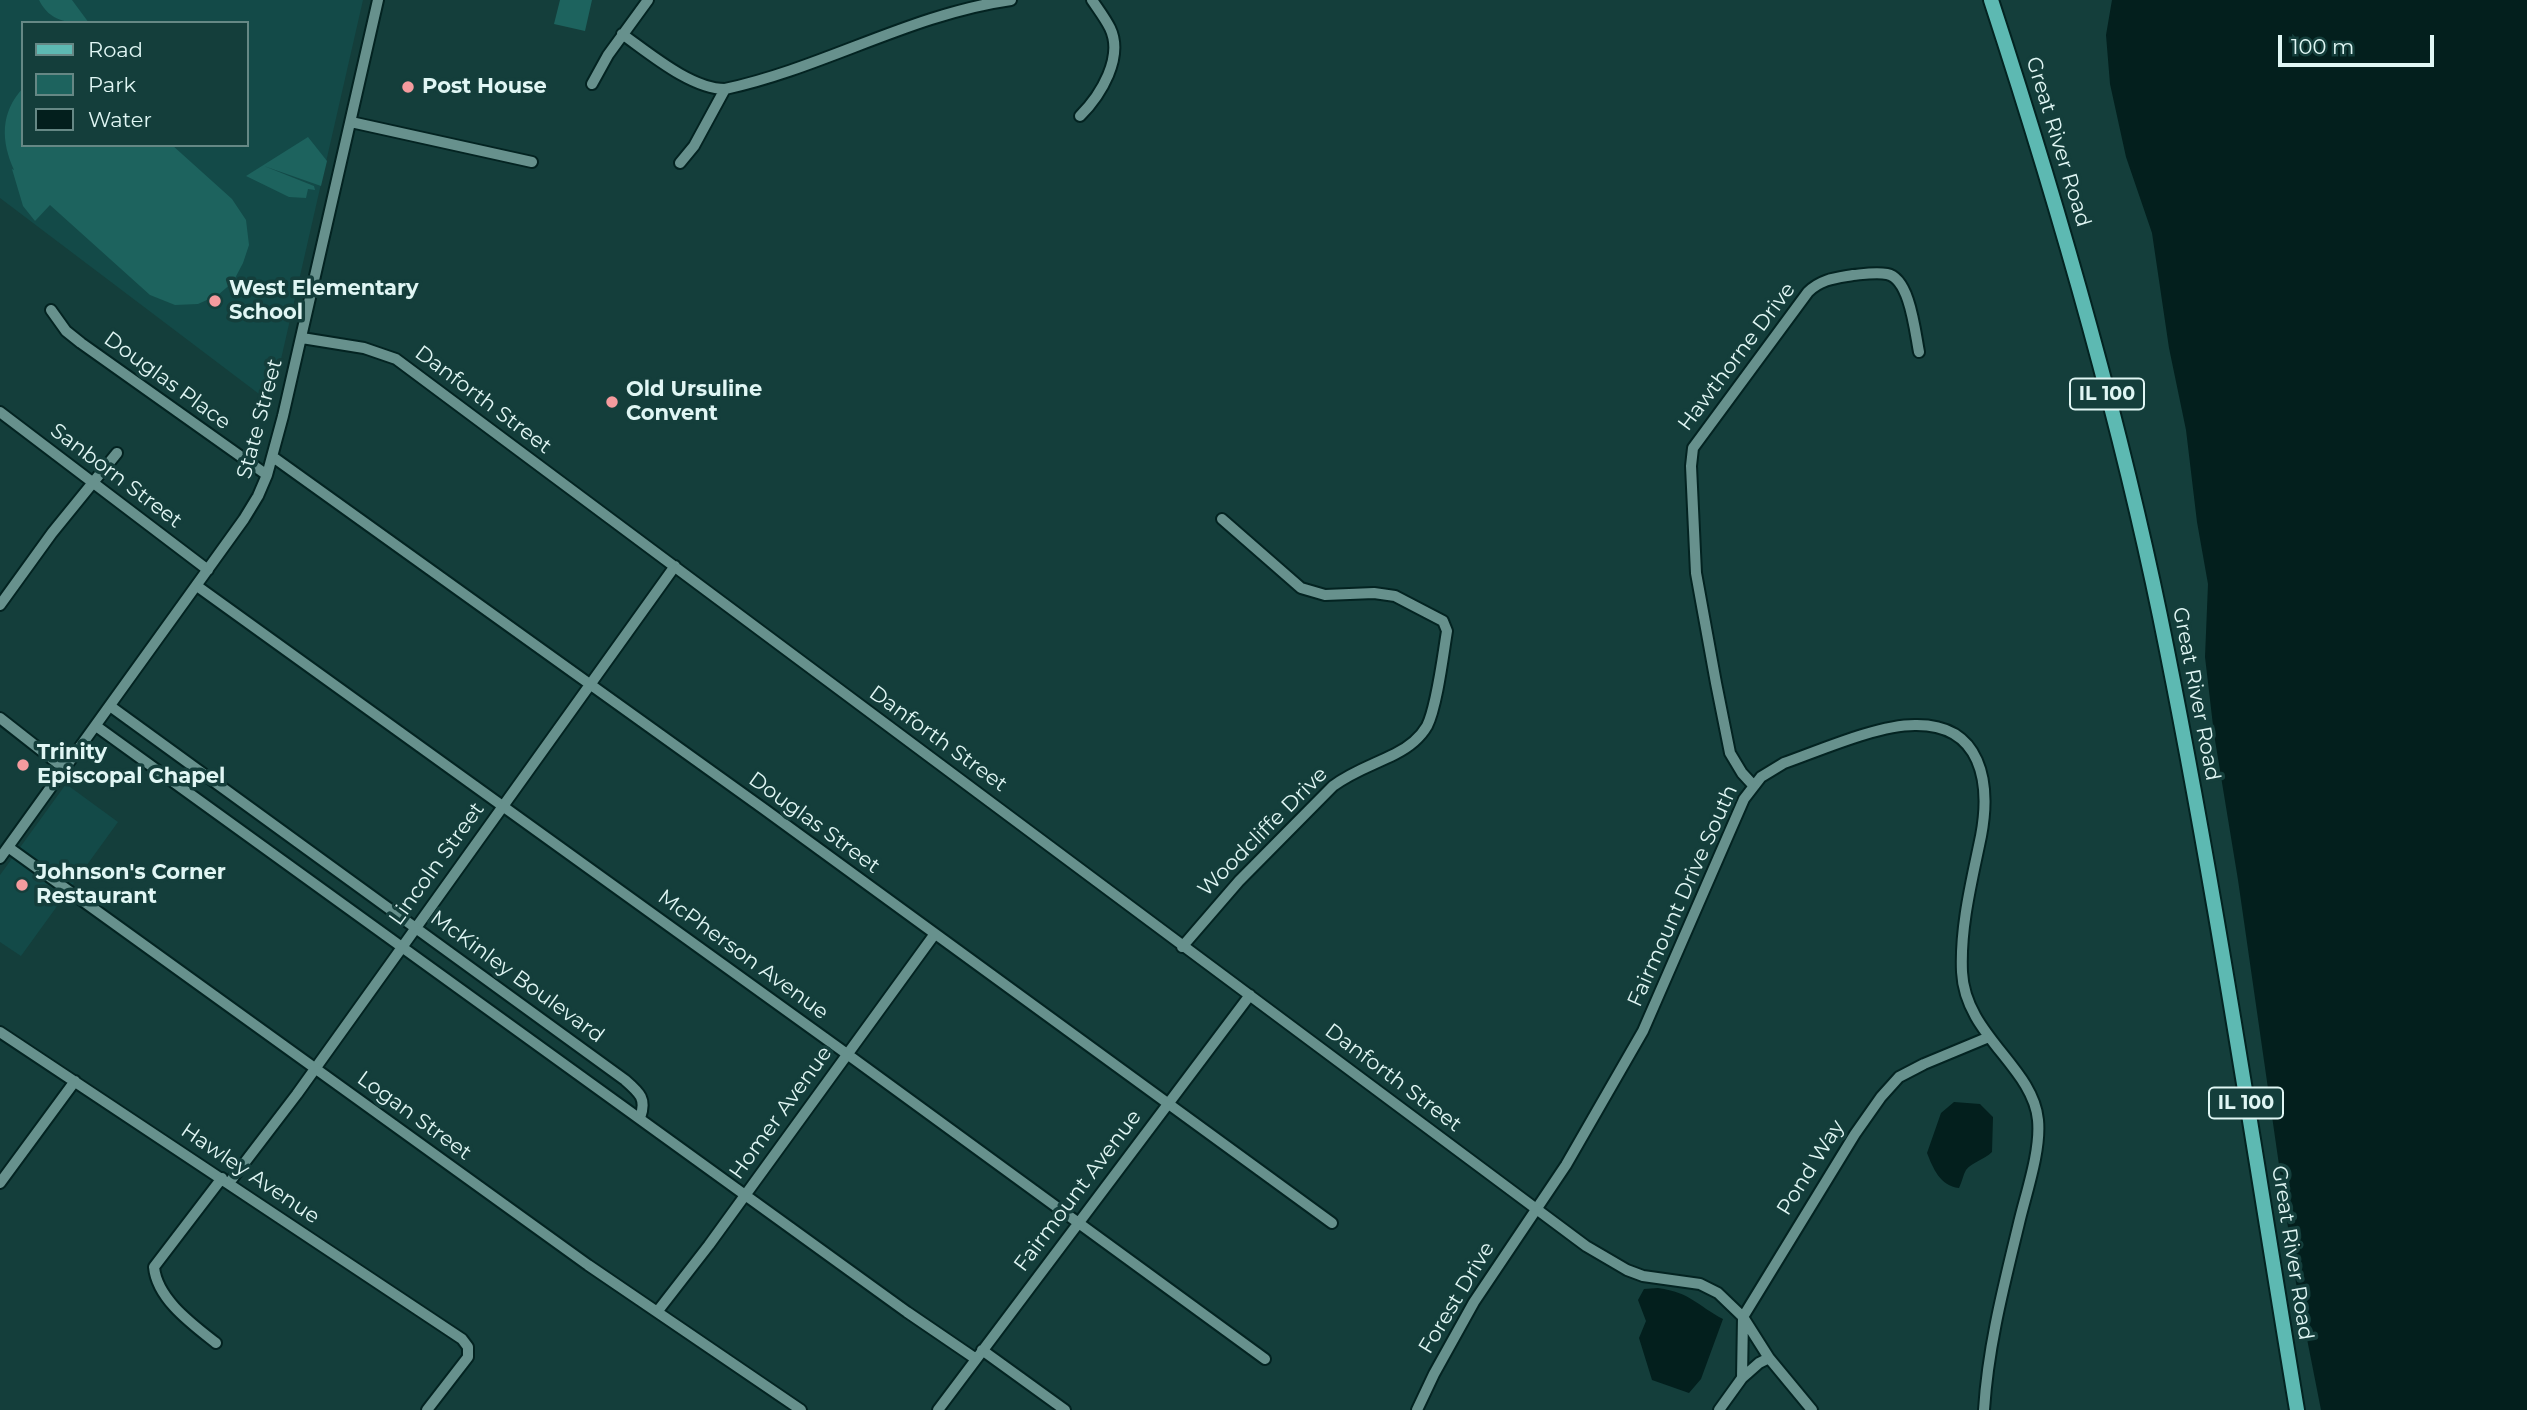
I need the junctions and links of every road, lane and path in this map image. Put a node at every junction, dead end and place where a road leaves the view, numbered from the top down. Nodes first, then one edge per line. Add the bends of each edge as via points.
1 (378, 0) edge
2 (648, 0) edge
3 (1011, 0) edge
4 (1092, 0) edge
5 (1991, 0) edge
6 (622, 34) junction
7 (592, 85) dead end
8 (725, 89) junction
9 (1080, 116) dead end
10 (351, 122) junction
11 (532, 162) dead end
12 (680, 163) dead end
13 (51, 310) dead end
14 (302, 338) junction
15 (1919, 352) dead end
16 (0, 412) edge
17 (117, 453) dead end
18 (273, 457) junction
19 (267, 475) junction
20 (92, 482) junction
21 (1222, 519) dead end
22 (675, 566) junction
23 (208, 570) junction
24 (197, 586) junction
25 (0, 605) edge
26 (590, 684) junction
27 (110, 706) junction
28 (0, 718) edge
29 (96, 726) junction
30 (172, 751) junction
31 (65, 769) junction
32 (158, 771) junction
33 (1753, 785) junction
34 (503, 806) junction
35 (8, 847) junction
36 (0, 858) edge
37 (416, 927) junction
38 (934, 935) junction
39 (402, 946) junction
40 (1182, 947) junction
41 (1250, 995) junction
42 (0, 1032) edge
43 (1989, 1037) junction
44 (847, 1054) junction
45 (315, 1068) junction
46 (75, 1081) junction
47 (1169, 1103) junction
48 (640, 1118) junction
49 (226, 1181) junction
50 (0, 1183) edge
51 (746, 1194) junction
52 (1535, 1208) junction
53 (1079, 1222) junction
54 (1332, 1223) dead end
55 (657, 1312) junction
56 (1743, 1317) junction
57 (216, 1343) dead end
58 (979, 1355) junction
59 (1769, 1358) junction
60 (1265, 1359) dead end
61 (1742, 1378) junction
62 (787, 1400) junction
63 (1419, 1409) edge
64 (428, 1410) edge
65 (779, 1410) edge
66 (802, 1410) edge
67 (938, 1410) edge
68 (1065, 1410) edge
69 (1719, 1410) edge
70 (1812, 1410) edge
71 (1984, 1410) edge
72 (2297, 1410) edge

1 - 10 street, State Street
2 - 6 street
3 - 8 street via 941,15
4 - 9 street via 1110,28 1115,47 1103,85
5 - 72 main road, Great River Road / IL 100 via 2065,236 2160,614 2195,796
6 - 7 street
6 - 8 street via 693,80
8 - 12 street
10 - 11 street
10 - 14 street, State Street
13 - 19 street, Douglas Place via 81,343
14 - 18 street, State Street
14 - 22 street, Danforth Street via 364,348 396,359
15 - 33 street, Hawthorne Drive via 1906,295 1893,276 1868,273 1820,282 1693,447 1695,554 1711,654 1730,753
16 - 20 street, Sanborn Street
17 - 20 street
18 - 19 street, State Street
18 - 26 street, Douglas Street
19 - 23 street, State Street via 244,519
20 - 23 street, Sanborn Street
20 - 25 street
21 - 40 street, Woodcliffe Drive via 1301,588 1325,595 1395,596 1443,621 1447,631 1433,708 1423,733 1407,747 1333,786 1239,881
22 - 26 street, Lincoln Street
22 - 40 street, Danforth Street
23 - 24 street, State Street
24 - 27 street, State Street
24 - 34 street, McPherson Avenue
26 - 34 street, Lincoln Street
26 - 38 street, Douglas Street
27 - 29 street, State Street
27 - 30 street, McKinley Boulevard
28 - 31 street
29 - 31 street, State Street
29 - 32 street, McKinley Boulevard
30 - 32 street
30 - 37 street, McKinley Boulevard
31 - 35 street, State Street
32 - 39 street, McKinley Boulevard
33 - 43 street, Fairmount Drive South via 1784,763 1900,727 1929,726 1965,741 1980,766 1985,797 1962,970 1966,999
33 - 52 street, Fairmount Drive South via 1643,1031 1566,1164
34 - 37 street, Lincoln Street
34 - 44 street, McPherson Avenue
35 - 36 street, State Street
35 - 45 street, Logan Street
37 - 39 street, Lincoln Street
37 - 48 street, McKinley Boulevard via 625,1080 644,1102
38 - 44 street, Homer Avenue
38 - 47 street, Douglas Street
39 - 45 street, Lincoln Street
39 - 48 street, McKinley Boulevard
40 - 41 street, Danforth Street
41 - 47 street, Fairmount Avenue
41 - 52 street, Danforth Street
42 - 46 street, Hawley Avenue
43 - 56 street, Pond Way via 1924,1063 1899,1077 1881,1097
43 - 71 street, Fairmount Drive South via 2024,1086 2038,1121 2029,1183 1996,1320
44 - 51 street, Homer Avenue
44 - 53 street, McPherson Avenue
45 - 49 street, Lincoln Street
45 - 55 street, Logan Street
46 - 49 street, Hawley Avenue
46 - 50 street
47 - 53 street, Fairmount Avenue
47 - 54 street, Douglas Street
48 - 51 street, McKinley Boulevard
49 - 57 street, Lincoln Street via 155,1266 155,1280 171,1302
49 - 64 street, Hawley Avenue via 462,1339 468,1357
51 - 55 street, Homer Avenue
51 - 58 street, McKinley Boulevard
52 - 56 street, Danforth Street via 1610,1262 1643,1276 1700,1284 1718,1293
52 - 63 street, Forest Drive via 1457,1331
53 - 58 street, Fairmount Avenue
53 - 60 street, McPherson Avenue
55 - 62 street, Logan Street
56 - 59 street, Danforth Street
56 - 61 street
58 - 67 street, Fairmount Avenue
58 - 68 street, McKinley Boulevard
59 - 61 street
59 - 70 street, Danforth Street
61 - 69 street
62 - 65 street
62 - 66 street, Logan Street

